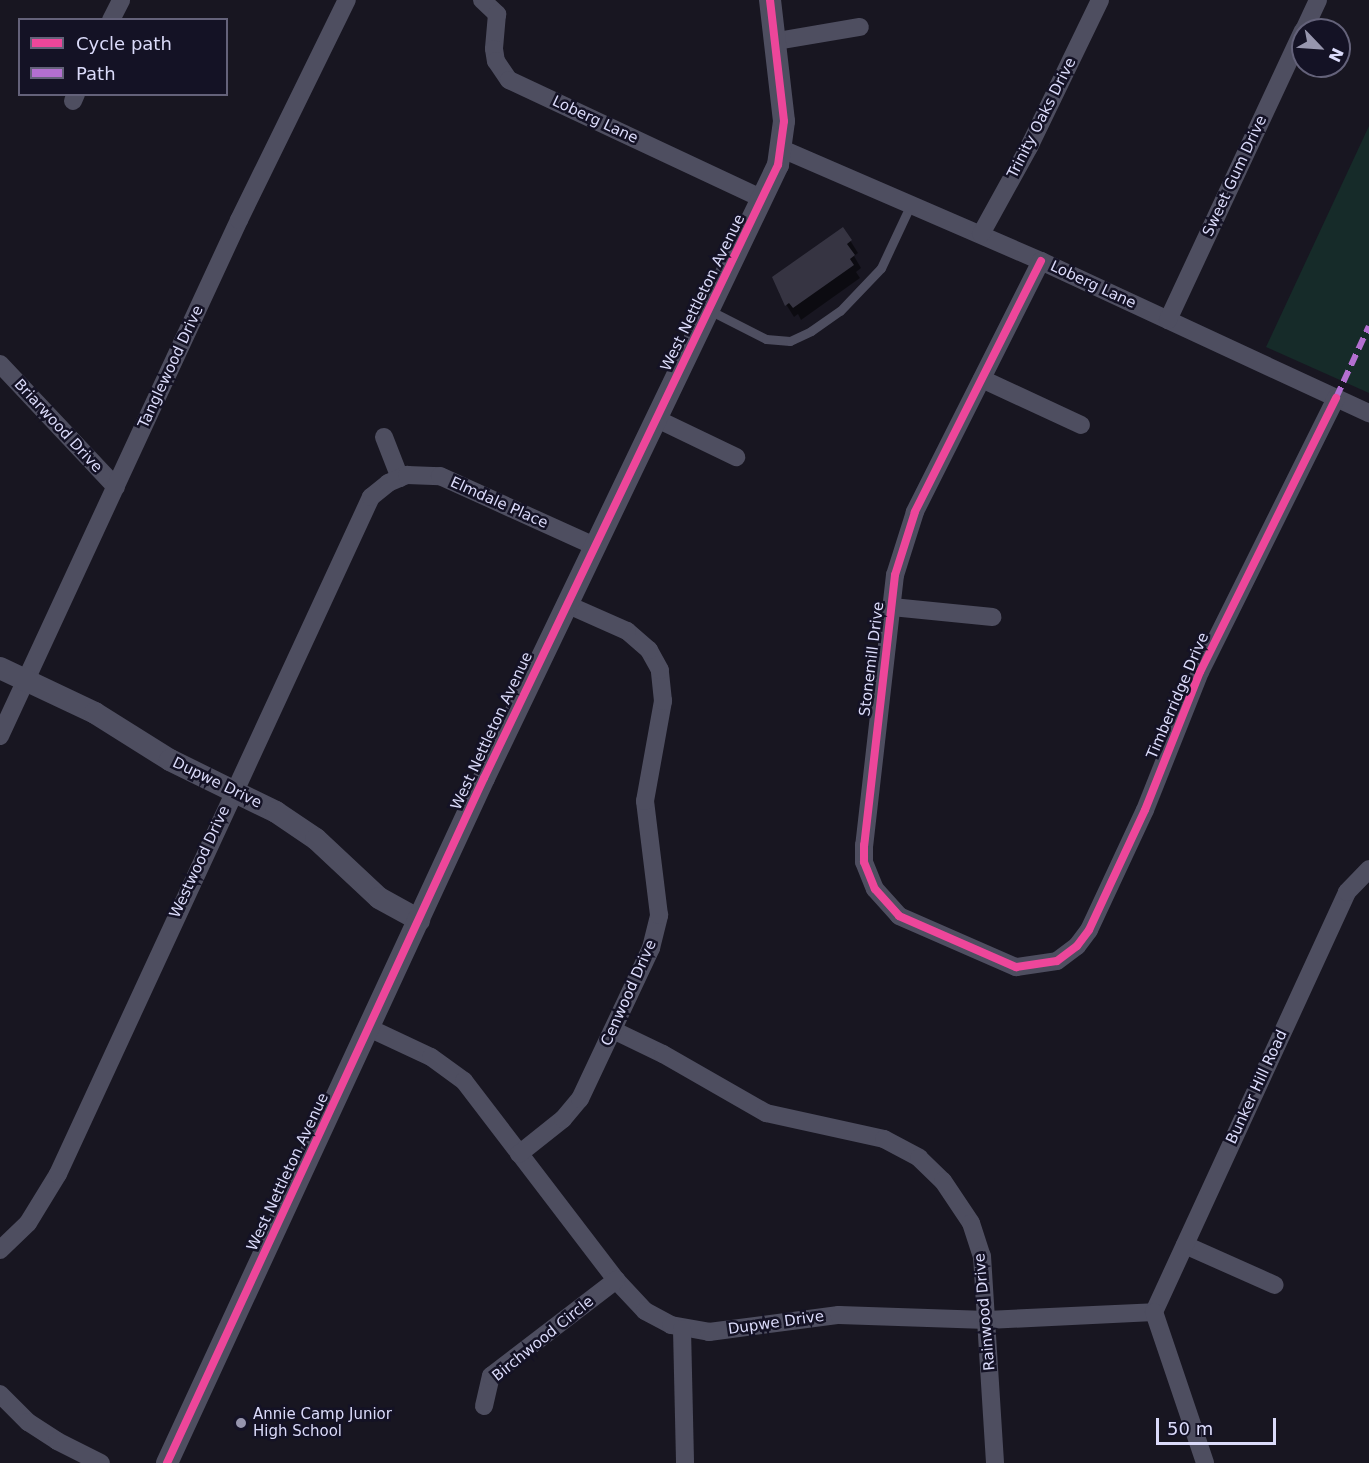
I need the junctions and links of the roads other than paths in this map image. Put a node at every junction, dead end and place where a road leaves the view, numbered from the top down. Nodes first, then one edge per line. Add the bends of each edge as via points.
1 (121, 0) edge
2 (347, 0) edge
3 (482, 0) edge
4 (770, 0) edge
5 (1100, 0) edge
6 (1318, 0) edge
7 (112, 18) edge
8 (1309, 18) edge
9 (860, 27) dead end
10 (777, 41) junction
11 (1291, 57) edge
12 (782, 149) junction
13 (763, 199) junction
14 (911, 204) junction
15 (981, 234) junction
16 (1041, 261) junction
17 (710, 310) junction
18 (1168, 320) junction
19 (0, 364) edge
20 (982, 379) junction
21 (1336, 398) junction
22 (1369, 413) edge
23 (657, 419) junction
24 (1080, 425) dead end
25 (384, 437) dead end
26 (736, 457) dead end
27 (400, 478) junction
28 (116, 487) junction
29 (594, 546) junction
30 (566, 604) junction
31 (892, 607) junction
32 (993, 617) dead end
33 (0, 668) edge
34 (25, 680) junction
35 (0, 736) edge
36 (234, 790) junction
37 (1369, 869) edge
38 (419, 920) junction
39 (1052, 962) joint
40 (369, 1028) junction
41 (613, 1030) junction
42 (519, 1154) junction
43 (1185, 1245) junction
44 (0, 1250) edge
45 (616, 1280) junction
46 (1275, 1285) dead end
47 (1154, 1312) junction
48 (987, 1320) junction
49 (682, 1329) junction
50 (0, 1394) edge
51 (484, 1406) dead end
52 (101, 1463) edge
53 (167, 1463) edge
54 (685, 1463) edge
55 (995, 1463) edge
56 (1205, 1463) edge

1 - 7 street
2 - 28 street, Tanglewood Drive via 239,220
3 - 13 street, Loberg Lane via 497,14 496,61 509,80
4 - 10 street, West Nettleton Avenue
5 - 15 street, Trinity Oaks Drive
6 - 8 street, Sweet Gum Drive
9 - 10 street
10 - 12 street, West Nettleton Avenue via 784,121
11 - 18 street, Sweet Gum Drive
12 - 13 street, West Nettleton Avenue
12 - 14 street, Loberg Lane
13 - 17 street, West Nettleton Avenue
14 - 15 street, Loberg Lane
14 - 17 lane via 881,268 840,311 811,332 790,341 766,339
15 - 16 street, Loberg Lane
16 - 18 street, Loberg Lane
16 - 20 street, Stonemill Drive
17 - 23 street, West Nettleton Avenue
18 - 21 street, Loberg Lane
19 - 28 street, Briarwood Drive
20 - 24 street
20 - 31 street, Stonemill Drive via 915,512 897,567
21 - 22 street, Loberg Lane
21 - 39 street, Timberridge Drive via 1200,672 1145,810 1089,930 1069,953
23 - 26 street
23 - 29 street, West Nettleton Avenue
25 - 27 street
27 - 29 street, Elmdale Place via 428,474 451,479
27 - 36 street, Westwood Drive via 371,497 362,513
28 - 34 street, Tanglewood Drive
29 - 30 street, West Nettleton Avenue
30 - 38 street, West Nettleton Avenue
30 - 41 street, Cenwood Drive via 639,640 655,660 664,688 645,801 660,894 657,929
31 - 32 street
31 - 39 street, Stonemill Drive via 864,845 870,877 890,908 921,926 1009,965 1038,966
33 - 34 street, Dupwe Drive
34 - 35 street, Tanglewood Drive
34 - 36 street, Dupwe Drive via 95,712 170,760
36 - 38 street, Dupwe Drive via 316,839 379,898
36 - 44 street, Westwood Drive via 58,1174 28,1223
37 - 43 street, Bunker Hill Road via 1347,892
38 - 40 street, West Nettleton Avenue
40 - 42 street, Dupwe Drive via 431,1057 464,1081
40 - 53 street, West Nettleton Avenue
41 - 42 street, Cenwood Drive via 579,1099 563,1119
41 - 48 street, Rainwood Drive via 766,1113 868,1133 919,1158 943,1181 971,1223 982,1256
42 - 45 street, Dupwe Drive
43 - 46 street
43 - 47 street, Bunker Hill Road
45 - 49 street, Dupwe Drive via 645,1311
45 - 51 street, Birchwood Circle via 491,1376
47 - 48 street, Dupwe Drive
47 - 56 street
48 - 49 street, Dupwe Drive via 839,1315 709,1332
48 - 55 street, Rainwood Drive
49 - 54 street
50 - 52 street via 28,1422

